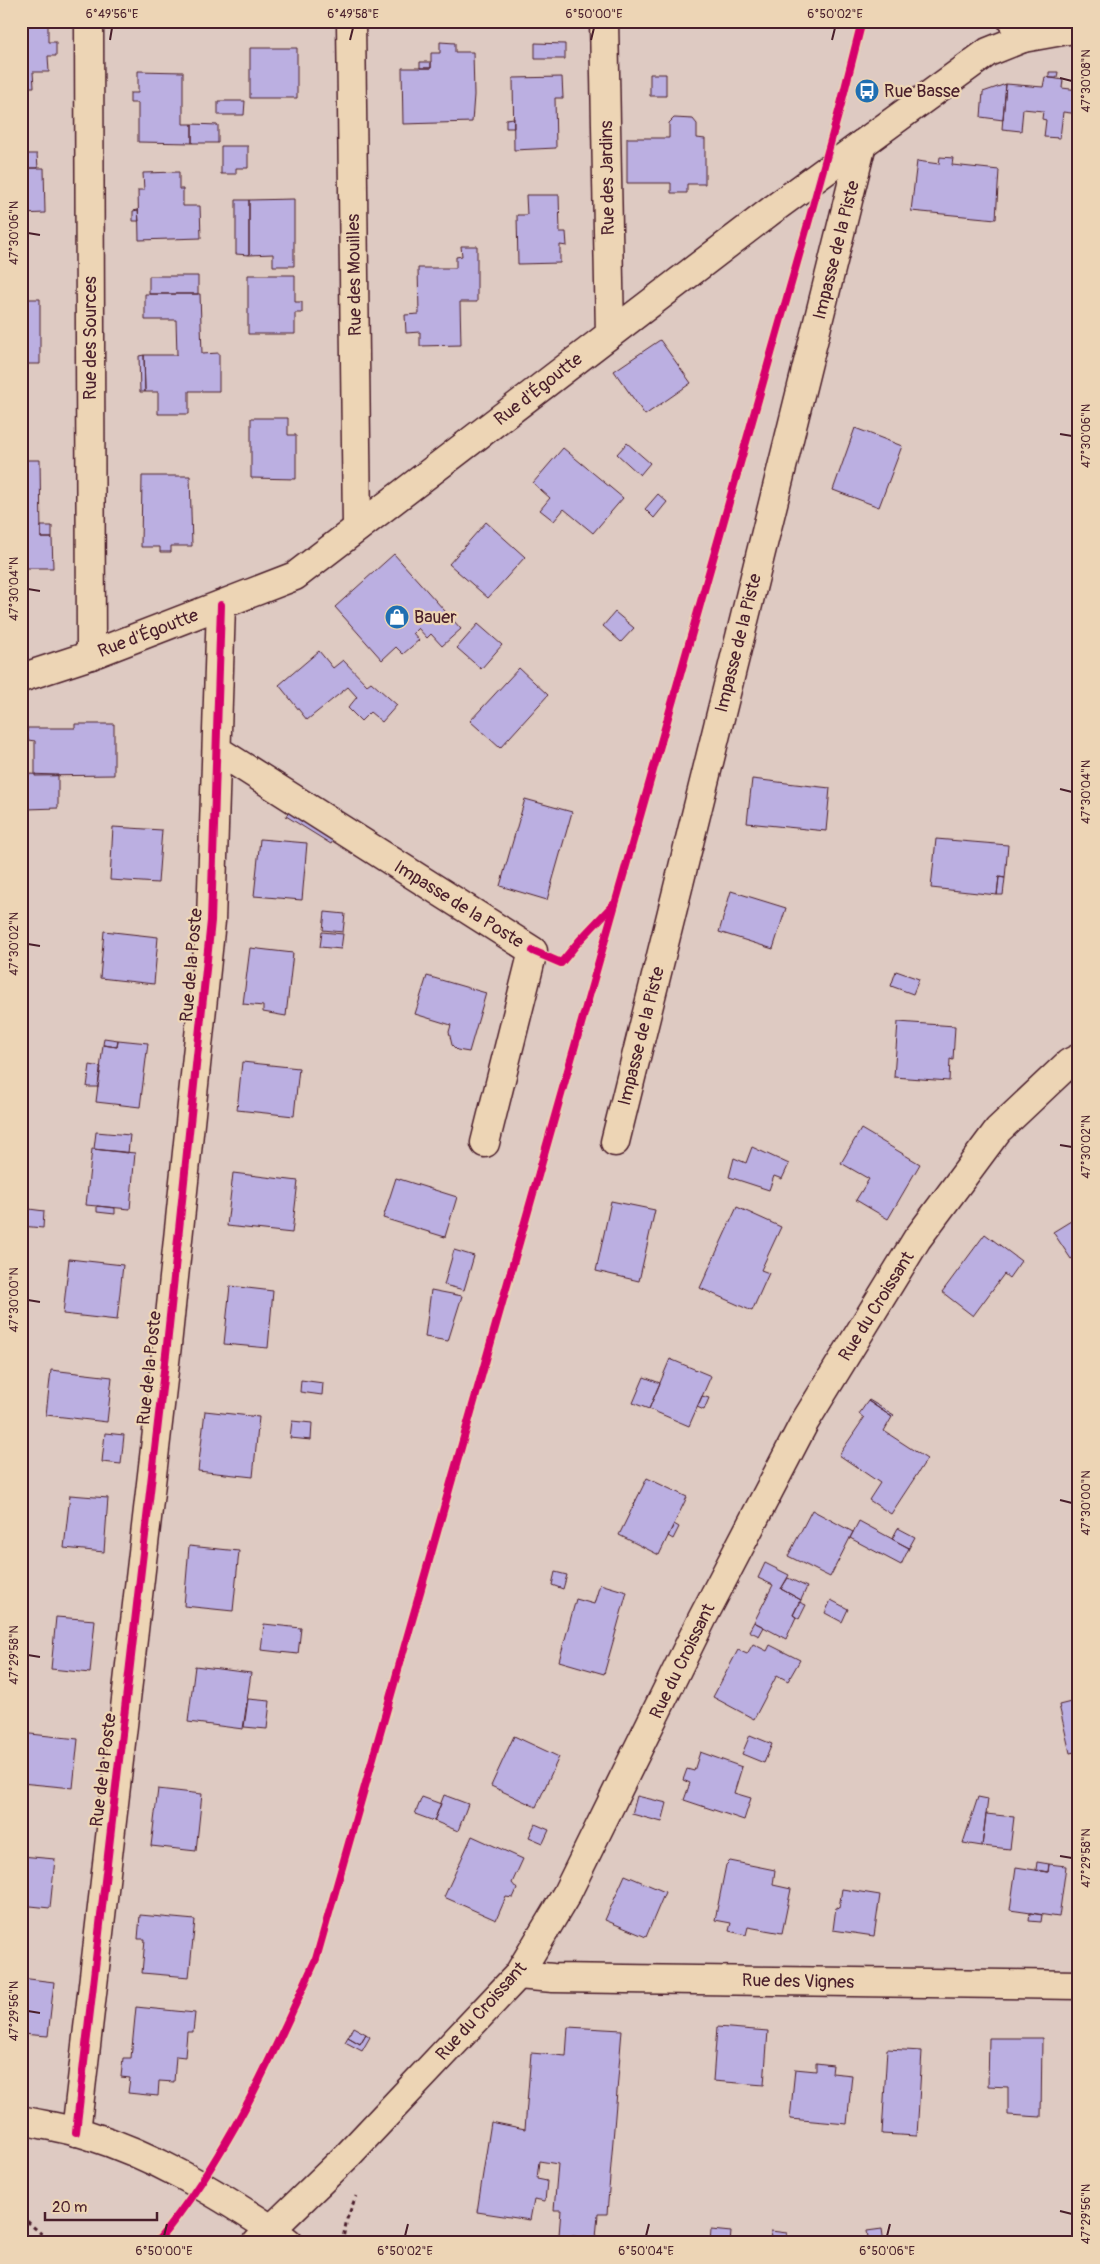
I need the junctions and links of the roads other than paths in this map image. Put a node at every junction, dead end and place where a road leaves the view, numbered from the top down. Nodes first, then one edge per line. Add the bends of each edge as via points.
1 (89, 21) edge
2 (351, 21) edge
3 (604, 21) edge
4 (1079, 28) edge
5 (1018, 30) edge
6 (862, 144) junction
7 (610, 334) junction
8 (357, 528) junction
9 (221, 604) junction
10 (91, 655) junction
11 (21, 678) edge
12 (217, 750) junction
13 (1079, 1058) edge
14 (615, 1142) dead end
15 (485, 1143) dead end
16 (518, 1975) junction
17 (1079, 1986) edge
18 (21, 2120) edge
19 (76, 2132) junction
20 (272, 2238) edge

1 - 10 street, Rue des Sources
2 - 8 street, Rue des Mouilles
3 - 7 street, Rue des Jardins
4 - 5 street, Rue d'Égoutte
5 - 6 street, Rue d'Égoutte
6 - 7 street, Rue d'Égoutte
6 - 14 street, Impasse de la Piste
7 - 8 street, Rue d'Égoutte
8 - 9 street, Rue d'Égoutte via 295,576
9 - 10 street, Rue d'Égoutte
9 - 12 street, Rue de la Poste
10 - 11 street, Rue d'Égoutte
12 - 15 street, Impasse de la Poste via 533,951
12 - 19 street, Rue de la Poste via 211,921 167,1345
13 - 16 street, Rue du Croissant via 1069,1063 998,1130 917,1239 804,1423 702,1619 566,1895
16 - 17 street, Rue des Vignes
16 - 20 street, Rue du Croissant
18 - 19 street
19 - 20 street via 162,2163 221,2196

